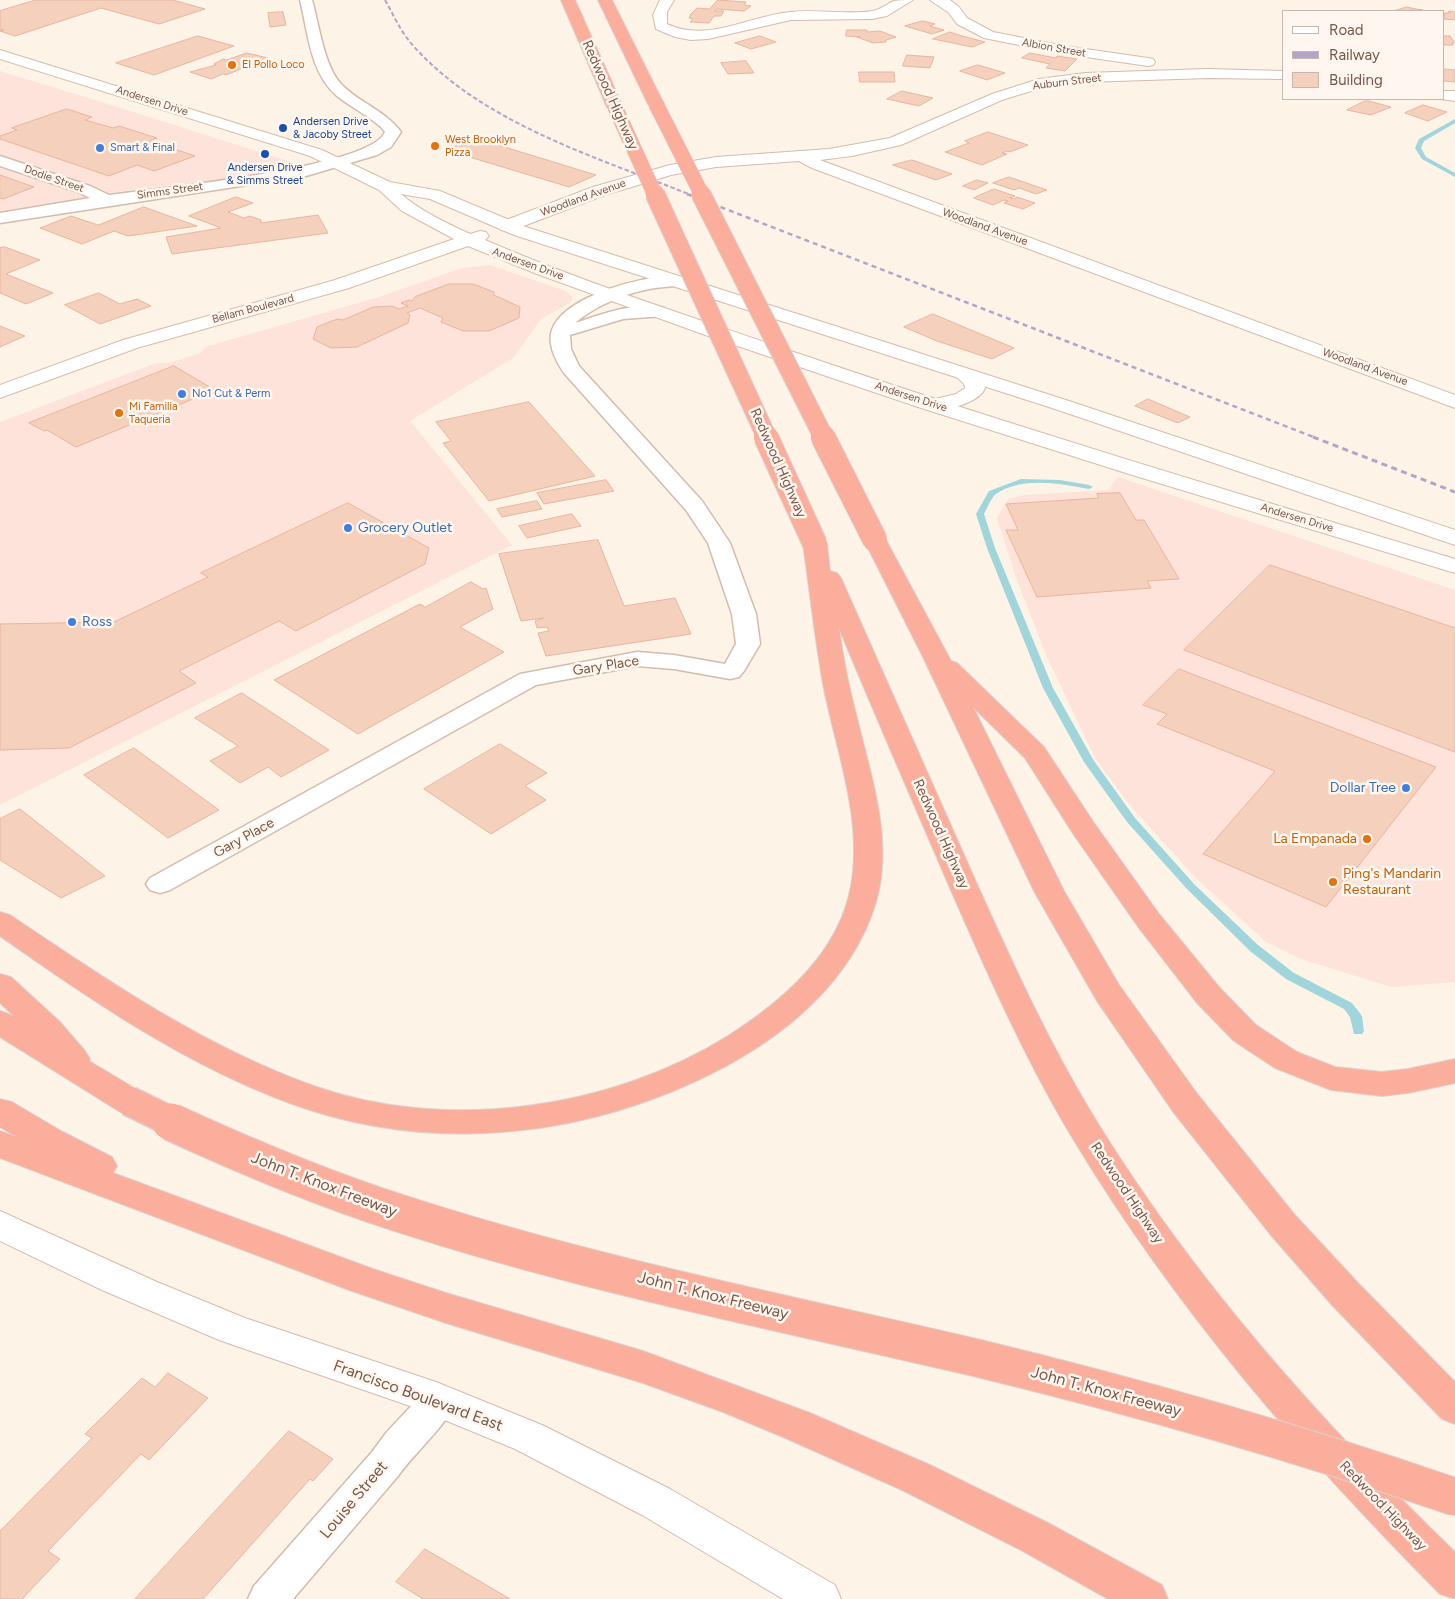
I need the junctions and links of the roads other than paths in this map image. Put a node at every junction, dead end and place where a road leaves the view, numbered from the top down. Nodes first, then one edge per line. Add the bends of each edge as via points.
1 (306, 0) edge
2 (568, 0) edge
3 (605, 0) edge
4 (667, 0) edge
5 (906, 0) edge
6 (936, 0) edge
7 (0, 54) edge
8 (1182, 74) junction
9 (1282, 75) edge
10 (802, 157) junction
11 (0, 161) edge
12 (339, 162) junction
13 (715, 163) junction
14 (854, 178) junction
15 (386, 186) junction
16 (106, 200) junction
17 (407, 208) junction
18 (0, 218) edge
19 (507, 226) junction
20 (468, 241) junction
21 (380, 271) junction
22 (674, 281) junction
23 (612, 295) junction
24 (658, 312) junction
25 (561, 334) junction
26 (964, 374) junction
27 (0, 392) edge
28 (1455, 402) edge
29 (934, 405) junction
30 (1455, 538) edge
31 (814, 544) junction
32 (1455, 566) edge
33 (936, 657) junction
34 (160, 884) dead end
35 (0, 922) edge
36 (0, 985) edge
37 (0, 1022) edge
38 (1455, 1071) edge
39 (91, 1080) junction
40 (0, 1111) edge
41 (0, 1144) edge
42 (0, 1225) edge
43 (280, 1250) junction
44 (439, 1401) junction
45 (1455, 1407) edge
46 (1455, 1497) edge
47 (1455, 1580) edge
48 (268, 1599) edge
49 (820, 1599) edge
50 (1148, 1599) edge

1 - 12 street, Simms Street via 329,78 349,97 388,124 393,132 392,138 379,148
2 - 31 highway, Redwood Highway, bridge
3 - 33 highway, bridge
4 - 5 main road via 659,18 661,26 681,34 713,34 789,16 872,15
6 - 8 main road, Albion Street via 954,10 962,21 989,35 1168,65
7 - 12 main road, Andersen Drive
8 - 9 main road, Auburn Street
8 - 10 main road, Auburn Street via 1094,77 1039,83 1004,94 888,144
10 - 13 main road, Woodland Avenue
10 - 14 main road, Woodland Avenue
11 - 16 street, Dodie Street via 84,189
12 - 15 main road, Andersen Drive
12 - 16 street, Simms Street via 275,176
13 - 14 main road via 801,168
13 - 19 main road, Woodland Avenue via 650,174
14 - 28 main road, Woodland Avenue
15 - 17 main road, Andersen Drive
15 - 19 main road, Andersen Drive via 434,195
16 - 18 street, Simms Street
17 - 20 main road, Andersen Drive
17 - 21 main road via 414,221 412,239
19 - 20 main road, Bellam Boulevard
19 - 22 main road, Andersen Drive
20 - 21 main road, Bellam Boulevard
20 - 23 main road, Andersen Drive
21 - 27 main road, Bellam Boulevard via 146,339
22 - 23 street via 648,283
22 - 26 main road, Andersen Drive
23 - 24 main road, Andersen Drive
23 - 25 street via 574,314 567,320
24 - 25 street via 621,314
24 - 29 main road, Andersen Drive
25 - 34 street, Gary Place via 564,356 571,369 694,506 719,543 744,614 748,644 736,666 730,672 637,659 529,679
26 - 29 main road via 976,385 975,390 963,398
26 - 30 main road, Andersen Drive
29 - 32 main road, Andersen Drive
31 - 35 highway via 837,691 862,802 868,855 865,887 856,918 841,949 804,992 758,1032 680,1076 602,1104 522,1119 440,1120 385,1116 358,1110 285,1088 184,1040 107,994
31 - 47 highway, Redwood Highway via 997,959 1052,1071 1086,1131 1164,1249 1231,1336 1363,1488
33 - 38 highway via 1035,752 1084,829 1149,920 1208,995 1245,1032 1286,1060 1331,1078 1382,1084
33 - 45 highway via 1049,891 1145,1047 1232,1164 1282,1224 1344,1294
36 - 39 highway via 49,1030
37 - 39 highway, John T. Knox Freeway
39 - 46 highway, John T. Knox Freeway, bridge via 217,1143 287,1173 440,1226 622,1274 1088,1386 1266,1436
40 - 43 highway via 114,1173
41 - 43 highway
42 - 44 main road, Francisco Boulevard East via 77,1263 207,1319
43 - 50 highway via 416,1298 674,1378 762,1411 955,1498
44 - 48 street, Louise Street
44 - 49 main road, Francisco Boulevard East via 534,1441 631,1488

